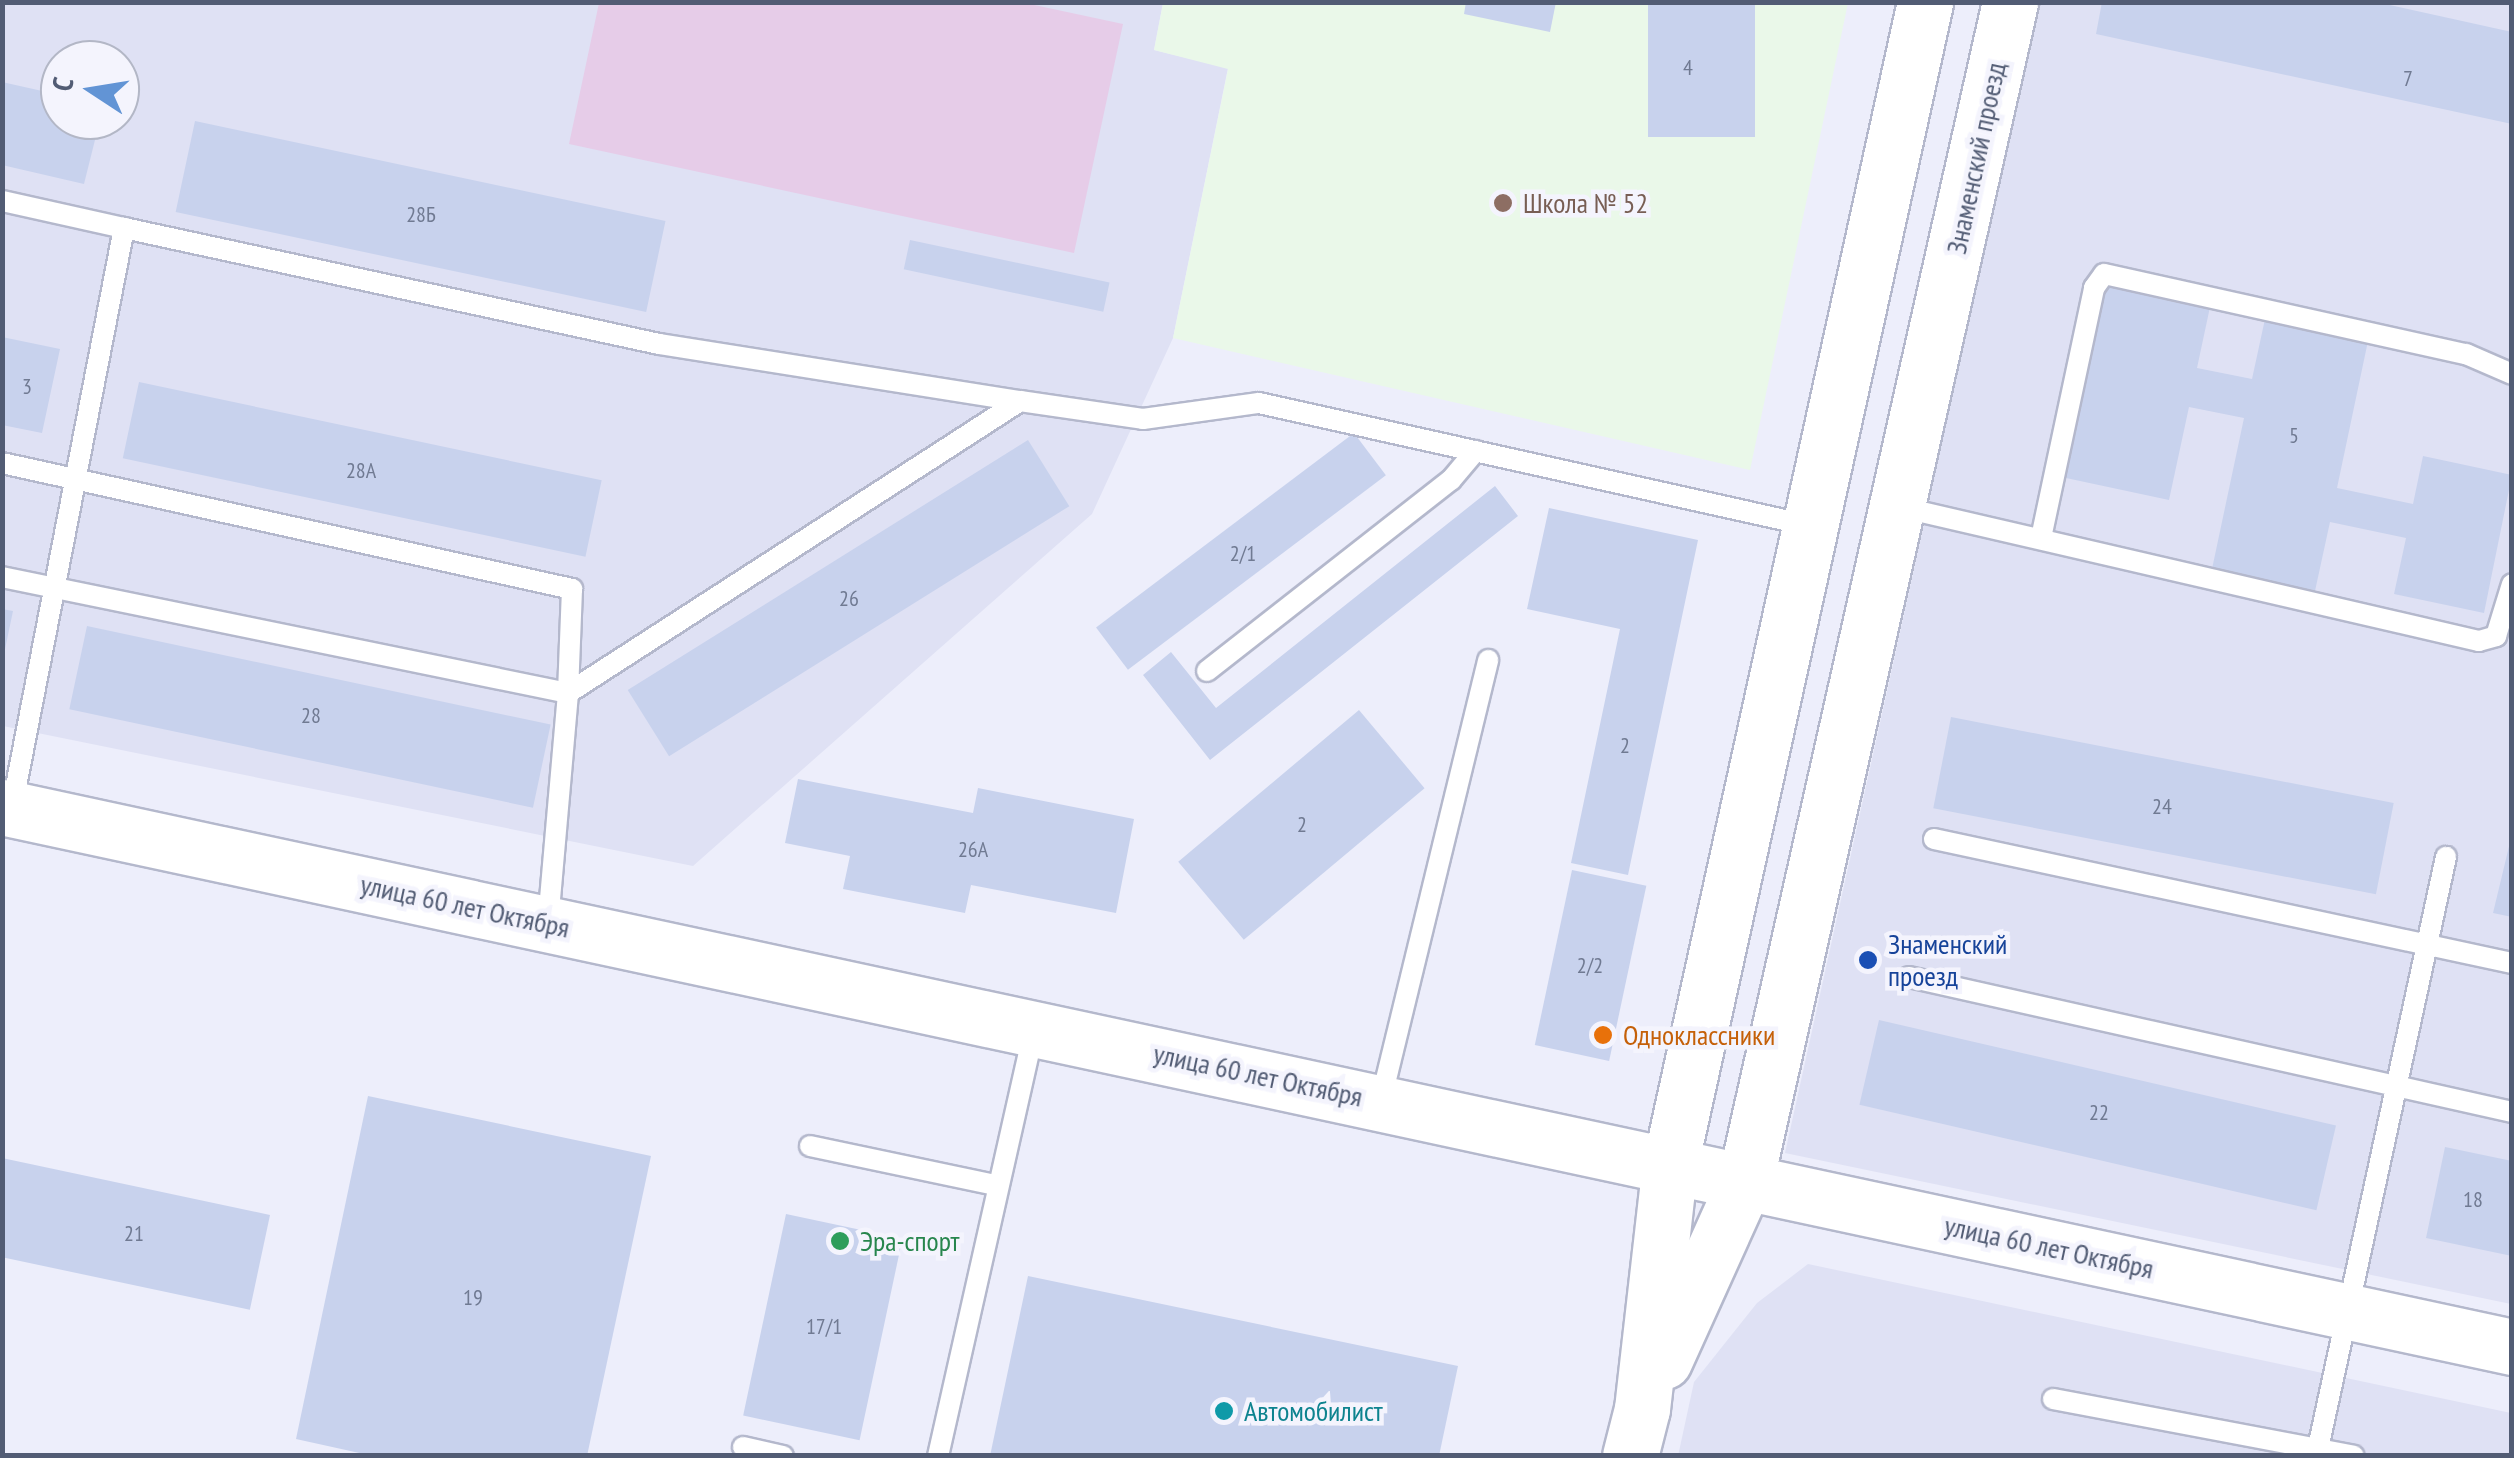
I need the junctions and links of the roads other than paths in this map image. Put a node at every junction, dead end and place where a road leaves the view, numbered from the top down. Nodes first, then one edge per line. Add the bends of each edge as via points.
1 (1925, 2) edge
2 (2010, 2) edge
3 (2, 201) edge
4 (124, 228) junction
5 (2512, 374) edge
6 (1020, 401) junction
7 (1475, 451) junction
8 (2, 463) edge
9 (75, 480) junction
10 (1898, 507) junction
11 (1812, 526) junction
12 (2040, 538) junction
13 (2, 576) edge
14 (2512, 584) edge
15 (54, 588) junction
16 (1488, 660) dead end
17 (1207, 671) dead end
18 (568, 693) junction
19 (7, 808) edge
20 (1934, 838) dead end
21 (2446, 857) dead end
22 (548, 923) junction
23 (2427, 945) junction
24 (2512, 963) edge
25 (1909, 977) dead end
26 (1034, 1027) junction
27 (2397, 1086) junction
28 (1380, 1102) junction
29 (2512, 1112) edge
30 (810, 1146) dead end
31 (1670, 1164) junction
32 (1745, 1182) junction
33 (995, 1185) junction
34 (2349, 1311) junction
35 (2512, 1347) edge
36 (2053, 1399) dead end
37 (1636, 1432) edge
38 (744, 1447) dead end
39 (2318, 1448) junction
40 (783, 1456) edge
41 (938, 1456) edge
42 (2354, 1456) edge

1 - 11 main road, Знаменский проезд
2 - 10 main road, Знаменский проезд
3 - 4 lane
4 - 6 lane via 658,344
4 - 9 lane
5 - 12 lane via 2466,354 2122,272 2104,274 2094,288
6 - 7 lane via 1143,419 1259,403
6 - 18 lane
7 - 11 lane
7 - 17 lane via 1451,480
8 - 9 lane
9 - 15 lane
9 - 18 lane via 572,589
10 - 12 lane
10 - 32 main road, Знаменский проезд
11 - 31 main road, Знаменский проезд
12 - 14 lane via 2479,641 2496,636
13 - 15 lane
15 - 18 lane
15 - 19 lane
16 - 28 lane
18 - 22 lane
19 - 22 main road, улица 60 лет Октября
20 - 23 lane
21 - 23 lane
22 - 26 main road, улица 60 лет Октября
23 - 24 lane
23 - 27 lane
25 - 27 lane
26 - 28 main road, улица 60 лет Октября
26 - 33 lane
27 - 29 lane
27 - 34 lane
28 - 31 main road, улица 60 лет Октября
30 - 33 lane
31 - 32 main road, улица 60 лет Октября
31 - 37 main road, Знаменский проезд
32 - 34 main road, улица 60 лет Октября
32 - 37 main road, Знаменский проезд
33 - 41 lane
34 - 35 main road, улица 60 лет Октября
34 - 39 lane
36 - 39 lane
38 - 40 lane
39 - 42 lane

